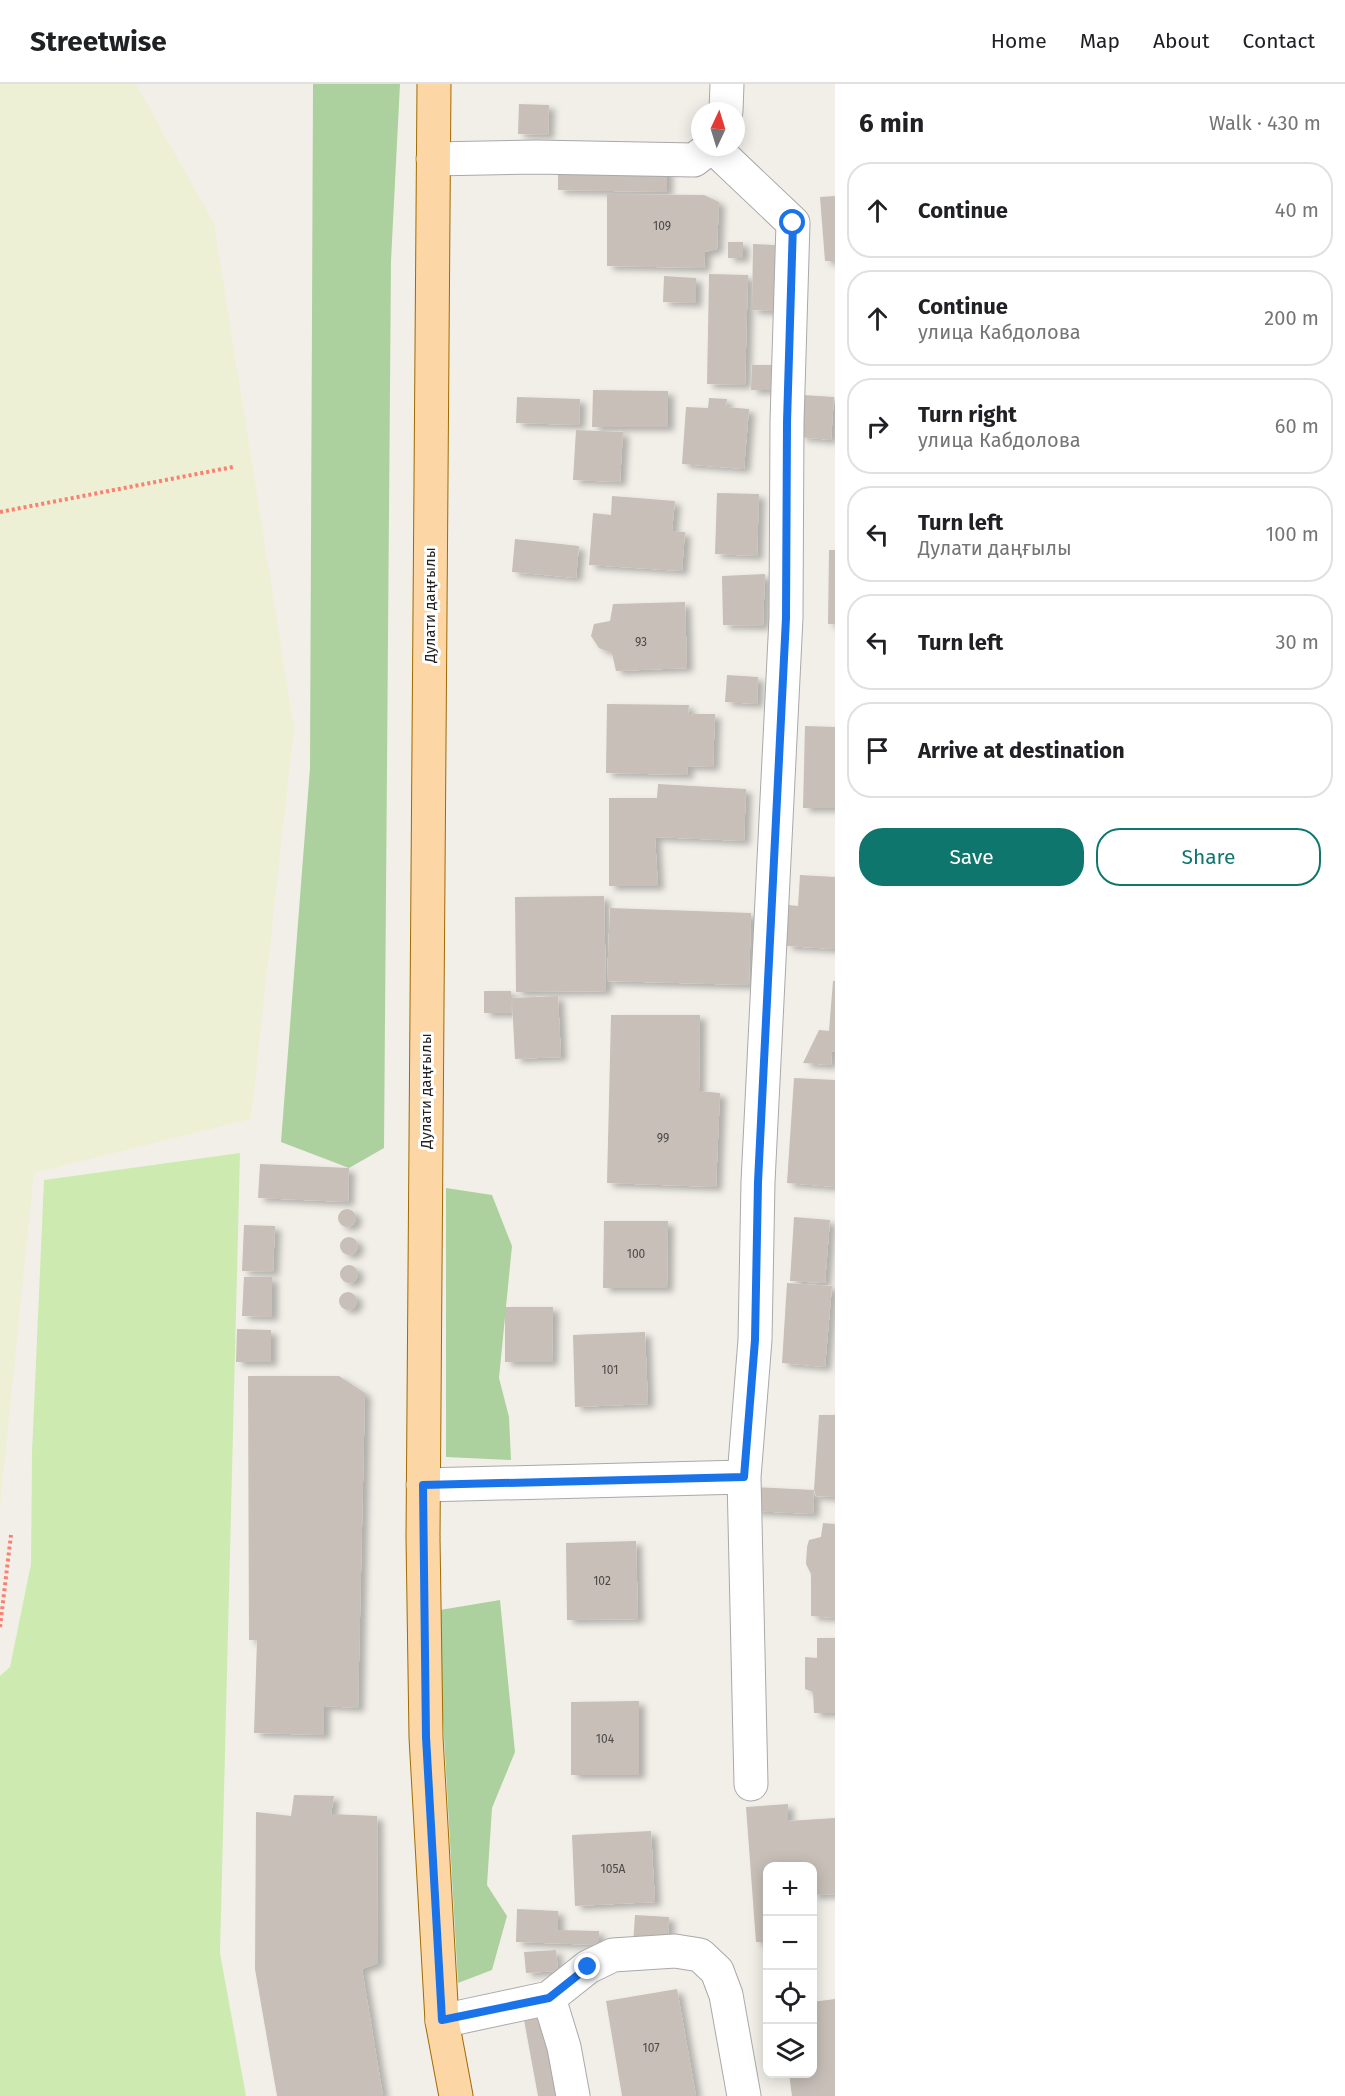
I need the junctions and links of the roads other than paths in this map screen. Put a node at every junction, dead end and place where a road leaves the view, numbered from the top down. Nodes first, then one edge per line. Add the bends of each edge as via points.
1 (434, 84) edge
2 (727, 84) edge
3 (726, 102) edge
4 (700, 156) edge
5 (722, 156) edge
6 (433, 159) junction
7 (744, 1477) junction
8 (423, 1485) junction
9 (751, 1784) dead end
10 (549, 1998) junction
11 (442, 2020) junction
12 (456, 2096) edge
13 (573, 2096) edge
14 (744, 2096) edge

1 - 6 main road, Дулати даңғылы
2 - 3 street
4 - 6 street via 694,160
5 - 7 street via 793,223 786,618 758,1182 755,1340
6 - 8 main road, Дулати даңғылы
7 - 8 street
7 - 9 street
8 - 11 main road, Дулати даңғылы via 426,1737
10 - 11 street
10 - 13 street
10 - 14 street via 588,1967 613,1955 675,1951 700,1955 717,1971 726,1995
11 - 12 main road, Дулати даңғылы

